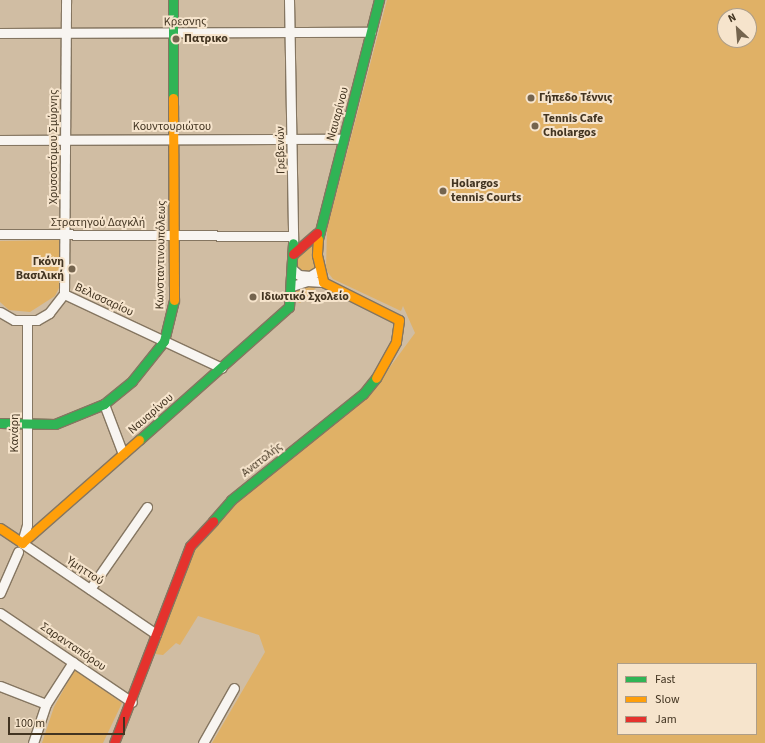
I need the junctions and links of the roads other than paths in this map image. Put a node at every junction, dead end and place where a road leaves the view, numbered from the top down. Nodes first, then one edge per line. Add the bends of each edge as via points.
1 (66, 0) edge
2 (173, 0) edge
3 (289, 0) edge
4 (379, 0) edge
5 (290, 32) junction
6 (371, 32) junction
7 (0, 33) edge
8 (66, 33) junction
9 (173, 35) junction
10 (67, 139) junction
11 (173, 139) junction
12 (293, 139) junction
13 (344, 139) junction
14 (0, 140) edge
15 (317, 233) junction
16 (0, 234) edge
17 (65, 235) junction
18 (175, 236) junction
19 (293, 240) junction
20 (293, 254) junction
21 (292, 268) junction
22 (318, 271) junction
23 (323, 282) junction
24 (292, 286) junction
25 (64, 294) junction
26 (291, 299) joint
27 (0, 312) edge
28 (27, 323) junction
29 (164, 341) junction
30 (222, 368) junction
31 (104, 404) junction
32 (0, 423) edge
33 (27, 426) junction
34 (123, 454) junction
35 (147, 507) dead end
36 (0, 528) edge
37 (22, 543) junction
38 (18, 552) dead end
39 (90, 589) junction
40 (0, 594) edge
41 (0, 613) edge
42 (156, 634) junction
43 (73, 662) junction
44 (0, 686) edge
45 (234, 688) dead end
46 (132, 702) junction
47 (46, 704) junction
48 (33, 743) edge
49 (114, 743) edge
50 (203, 743) edge

1 - 8 street, Χρυσοστόμου Σμύρνης
2 - 9 street, Κωνσταντινουπόλεως
3 - 5 street, Γρεβενών
4 - 6 street, Ναυαρίνου
5 - 6 street, Κρεσνης
5 - 9 street, Κρεσνης
5 - 12 street, Γρεβενών
6 - 13 street, Ναυαρίνου
7 - 8 street, Κρεσνης
8 - 9 street, Κρεσνης
8 - 10 street, Χρυσοστόμου Σμύρνης
9 - 11 street, Κωνσταντινουπόλεως
10 - 11 street, Κουντουριώτου
10 - 14 street, Κουντουριώτου
10 - 17 street, Χρυσοστόμου Σμύρνης
11 - 12 street, Κουντουριώτου
11 - 18 street, Κωνσταντινουπόλεως
12 - 13 street, Κουντουριώτου
12 - 19 street, Γρεβενών
13 - 15 street, Ναυαρίνου
15 - 20 street
15 - 22 street, Ναυαρίνου
16 - 17 street, Στρατηγού Δαγκλή
17 - 18 street, Στρατηγού Δαγκλή
17 - 25 street, Χρυσοστόμου Σμύρνης
18 - 19 street, Στρατηγού Δαγκλή
18 - 29 street, Κωνσταντινουπόλεως via 174,299
19 - 20 street, Γρεβενών
20 - 21 street, Γρεβενών
21 - 22 street via 299,275
21 - 24 street, Γρεβενών
22 - 23 street, Ναυαρίνου
23 - 24 street, Ανατολής via 307,281
23 - 42 street, Ανατολής via 396,316 400,325 396,342 382,371 363,394 231,500 205,525 180,568
24 - 26 street, Γρεβενών
25 - 28 street via 49,313
25 - 29 street, Βελισσαρίου
26 - 30 street, Ναυαρίνου via 289,307
27 - 28 street
28 - 33 street, Κανάρη
29 - 30 street, Βελισσαρίου
29 - 31 street, Κωνσταντινουπόλεως via 148,364
30 - 34 street, Ναυαρίνου
31 - 33 street, Κωνσταντινουπόλεως via 55,424
31 - 34 street
32 - 33 street, Κωνσταντινουπόλεως
33 - 37 street, Κανάρη via 27,525
34 - 37 street, Ναυαρίνου
35 - 39 street
36 - 37 street, Υμηττού
37 - 39 street, Υμηττού
38 - 40 street
39 - 42 street, Υμηττού
41 - 43 street, Σαρανταπόρου
42 - 46 street, Ανατολής
43 - 46 street, Σαρανταπόρου
43 - 47 street
44 - 47 street
45 - 50 street
46 - 49 street, Ανατολής
47 - 48 street

